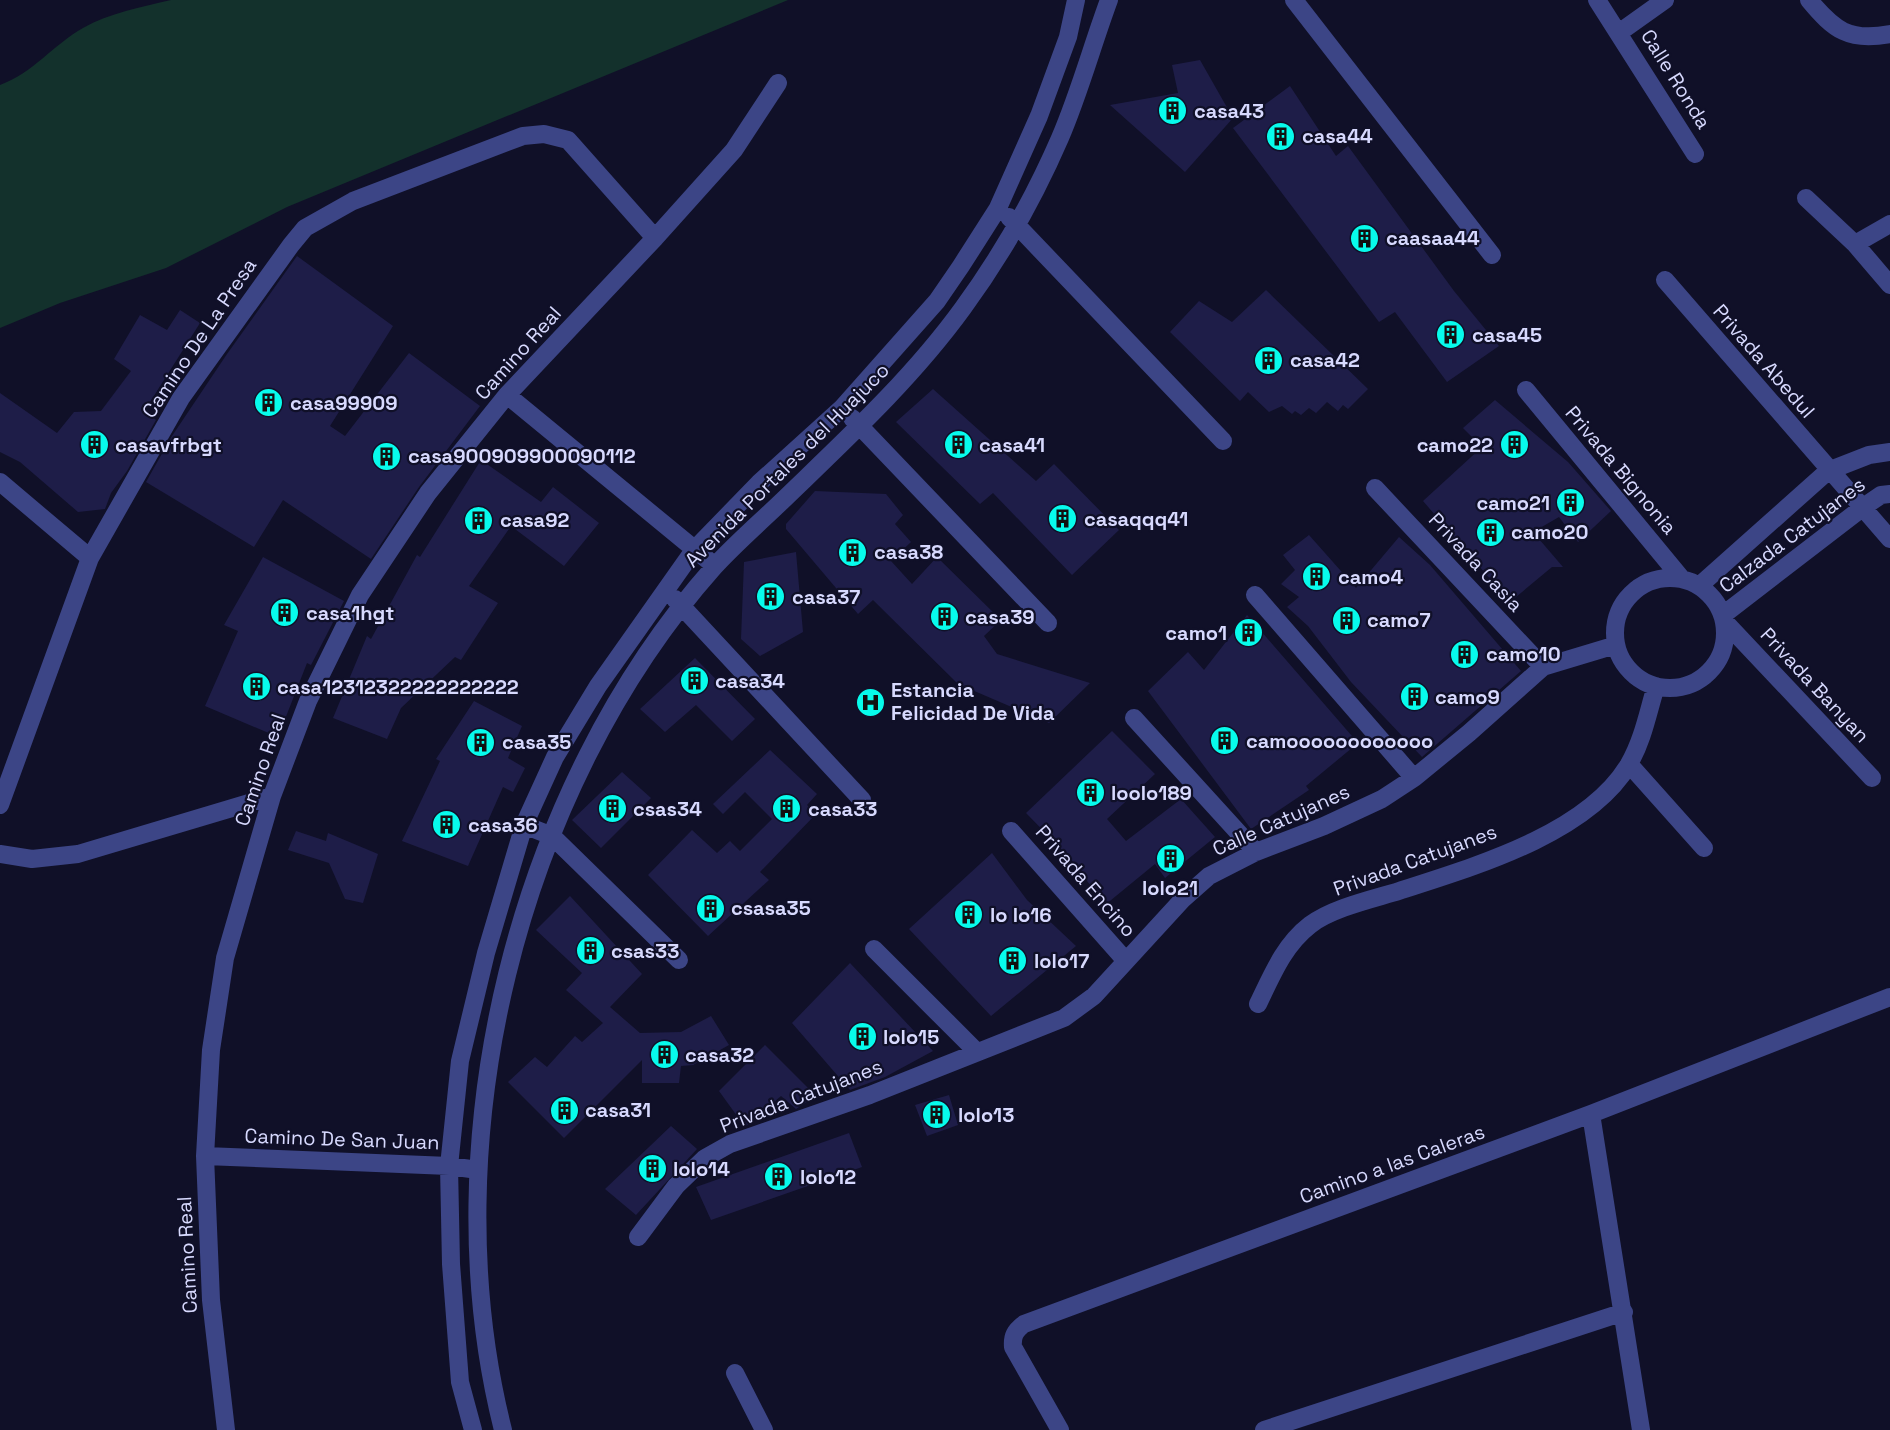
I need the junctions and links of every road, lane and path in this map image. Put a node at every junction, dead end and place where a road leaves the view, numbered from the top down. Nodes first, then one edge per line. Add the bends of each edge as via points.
1 (1076, 0) edge
2 (1109, 0) edge
3 (1294, 0) edge
4 (1597, 0) edge
5 (1665, 0) edge
6 (1809, 0) edge
7 (1620, 32) junction
8 (1890, 34) edge
9 (778, 83) dead end
10 (1695, 154) dead end
11 (1806, 198) dead end
12 (998, 208) junction
13 (1018, 224) junction
14 (1890, 224) edge
15 (655, 238) junction
16 (1855, 244) junction
17 (1492, 255) dead end
18 (1665, 280) dead end
19 (1890, 285) edge
20 (1526, 390) dead end
21 (507, 395) junction
22 (842, 408) junction
23 (859, 426) junction
24 (1223, 441) dead end
25 (1890, 452) edge
26 (1828, 471) junction
27 (0, 482) edge
28 (1376, 488) dead end
29 (1890, 494) edge
30 (1862, 508) junction
31 (1890, 539) edge
32 (694, 550) junction
33 (90, 558) junction
34 (715, 566) junction
35 (1691, 583) junction
36 (665, 590) junction
37 (1255, 595) dead end
38 (684, 606) junction
39 (1724, 618) junction
40 (1048, 623) dead end
41 (1616, 645) junction
42 (1544, 667) junction
43 (1656, 686) junction
44 (1134, 718) dead end
45 (1629, 764) junction
46 (1414, 778) junction
47 (1872, 778) dead end
48 (272, 796) junction
49 (862, 800) dead end
50 (0, 805) edge
51 (524, 825) junction
52 (1011, 831) dead end
53 (552, 836) junction
54 (1704, 848) dead end
55 (1256, 852) junction
56 (0, 854) edge
57 (874, 949) dead end
58 (679, 960) dead end
59 (1126, 961) junction
60 (1890, 997) edge
61 (1258, 1004) dead end
62 (976, 1051) junction
63 (1591, 1114) junction
64 (205, 1156) junction
65 (449, 1166) junction
66 (477, 1170) junction
67 (638, 1237) dead end
68 (1624, 1312) junction
69 (735, 1373) dead end
70 (226, 1430) edge
71 (473, 1430) edge
72 (503, 1430) edge
73 (764, 1430) edge
74 (1060, 1430) edge
75 (1264, 1430) edge
76 (1641, 1430) edge

1 - 12 street, Avenida Portales del Huajuco via 1068,37 1039,116
2 - 13 street, Avenida Portales del Huajuco via 1061,136
3 - 17 street
4 - 7 street, Calle Ronda
5 - 7 street
6 - 8 street via 1830,24 1851,36
7 - 10 street, Calle Ronda
9 - 15 street, Camino Real via 734,150
11 - 16 street
12 - 13 street
12 - 22 street, Avenida Portales del Huajuco via 937,301
13 - 23 street, Avenida Portales del Huajuco via 963,308
13 - 24 street
14 - 16 street
15 - 21 street, Camino Real
15 - 33 street, Camino De La Presa via 568,140 544,134 523,136 353,201 305,228 181,398
16 - 19 street
18 - 26 street, Privada Abedul
20 - 35 street, Privada Bignonia
21 - 32 street
21 - 48 street, Camino Real via 428,493 360,594 308,701
22 - 23 street
22 - 32 street, Avenida Portales del Huajuco via 759,483
23 - 34 street, Avenida Portales del Huajuco
23 - 40 street
25 - 26 street, Calzada Catujanes via 1869,455
26 - 30 street, Privada Abedul
26 - 35 street, Calzada Catujanes
27 - 33 street
28 - 42 street, Privada Casia
29 - 30 street, Calzada Catujanes via 1881,495
30 - 31 street, Privada Abedul
30 - 39 street, Calzada Catujanes
32 - 34 street
32 - 36 street, Avenida Portales del Huajuco
33 - 50 street, Camino De La Presa
34 - 38 street, Avenida Portales del Huajuco
35 - 39 street via 1713,598
35 - 41 street via 1655,581 1631,594 1620,609
36 - 38 street
36 - 51 street, Avenida Portales del Huajuco via 561,747
37 - 46 street
38 - 49 street
38 - 53 street, Avenida Portales del Huajuco via 628,682 582,763
39 - 43 street via 1725,641 1708,674 1692,684
39 - 47 street, Privada Banyan
41 - 42 street, Calle Catujanes
41 - 43 street via 1630,671
42 - 46 street, Calle Catujanes
43 - 45 street, Privada Catujanes
44 - 55 street
45 - 54 street
45 - 61 street, Privada Catujanes via 1610,790 1585,813 1564,825 1469,868 1355,904 1312,923 1292,941
46 - 55 street, Calle Catujanes via 1382,799
48 - 56 street via 78,854 32,859
48 - 64 street, Camino Real via 225,958 211,1050
51 - 53 street
51 - 65 street, Avenida Portales del Huajuco via 459,1061
52 - 59 street, Privada Encino
53 - 58 street
53 - 66 street, Avenida Portales del Huajuco via 511,956 490,1064
55 - 59 street, Calle Catujanes via 1209,876
57 - 62 street
59 - 62 street, Calle Catujanes via 1094,996 1064,1018
60 - 63 street, Camino a las Caleras
62 - 67 street, Privada Catujanes via 870,1095 730,1144 705,1158 676,1186
63 - 68 street
63 - 74 street, Camino a las Caleras via 1024,1324 1012,1338 1013,1347
64 - 65 street, Camino De San Juan
64 - 70 street, Camino Real via 211,1300
65 - 66 street, Camino De San Juan
65 - 71 street, Avenida Portales del Huajuco via 460,1382
66 - 72 street, Avenida Portales del Huajuco via 478,1258 490,1378
68 - 75 street
68 - 76 street
69 - 73 street

